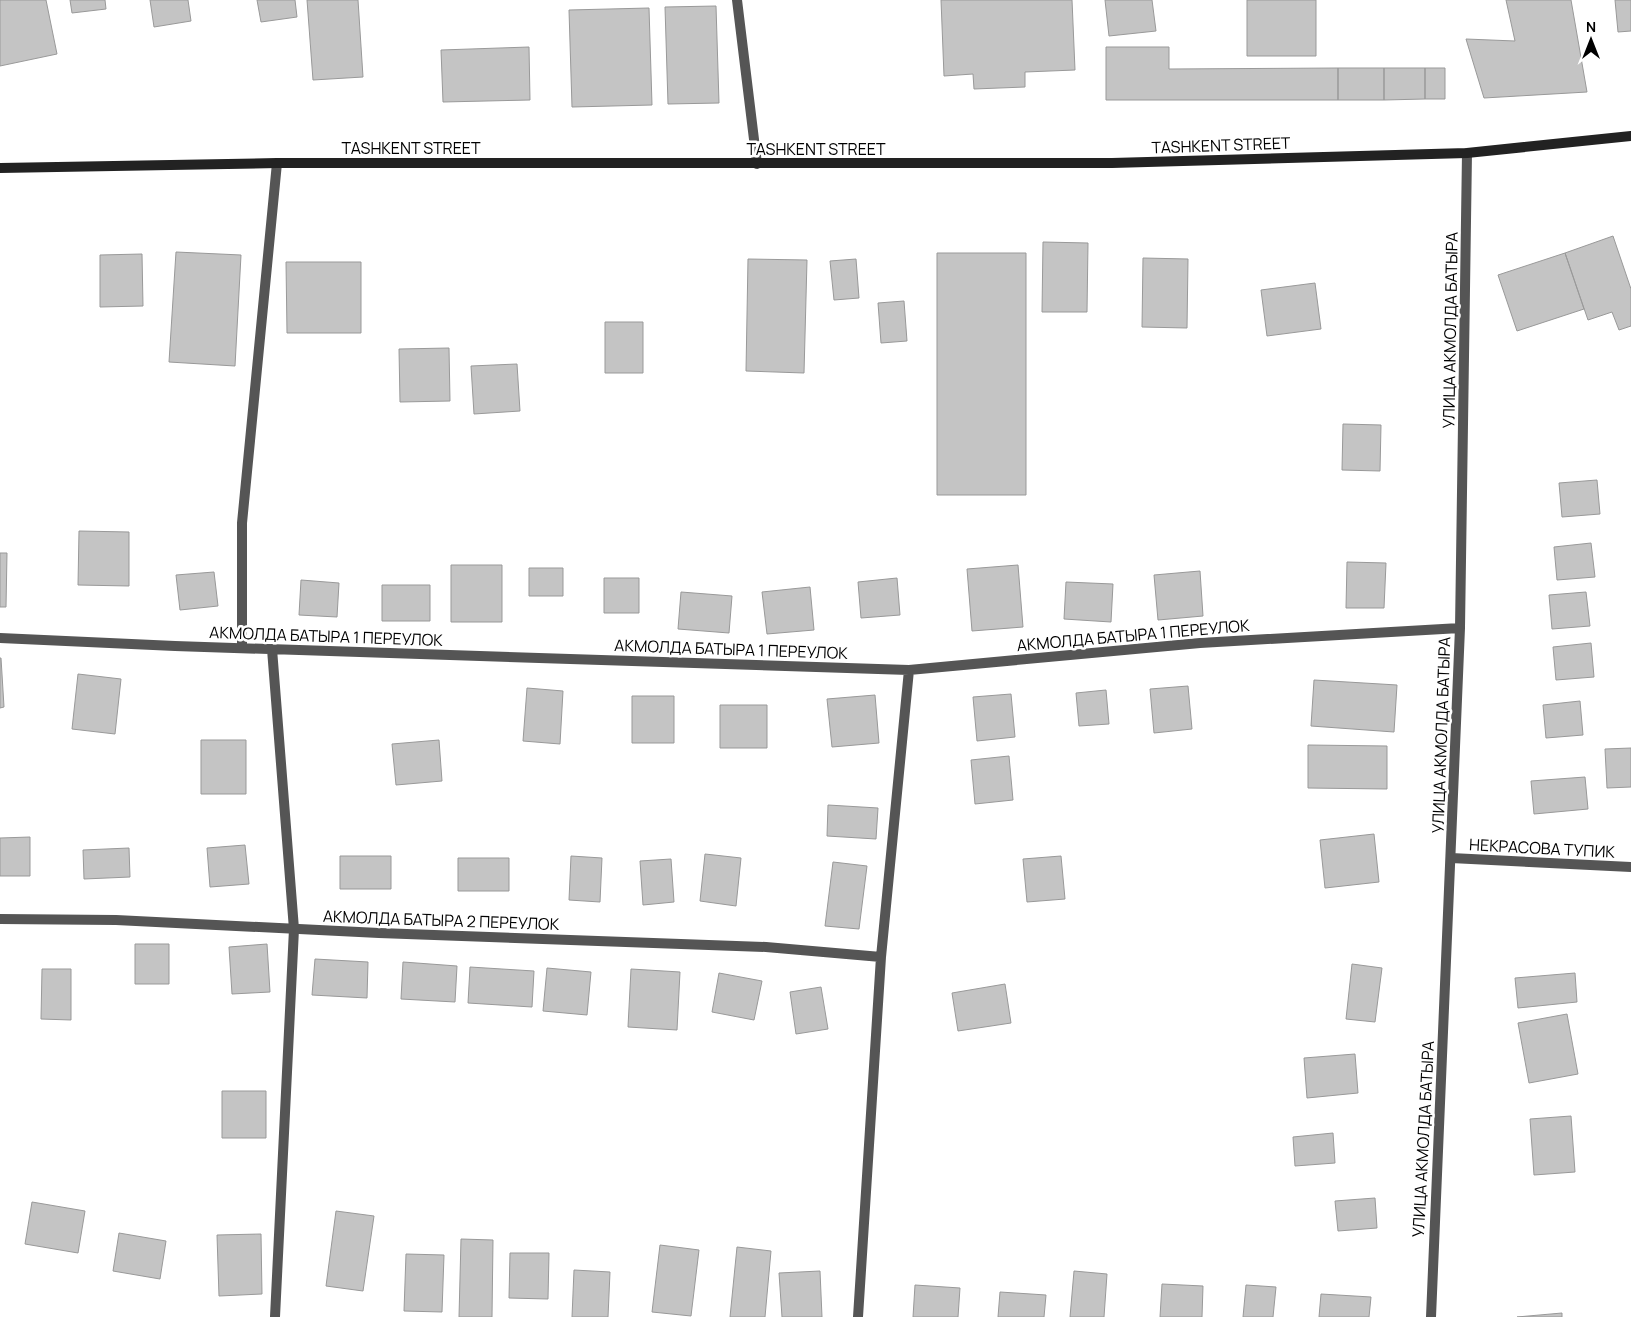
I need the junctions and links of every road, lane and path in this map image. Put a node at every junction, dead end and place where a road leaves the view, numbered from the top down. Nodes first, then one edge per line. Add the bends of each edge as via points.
1 (737, 0) edge
2 (1631, 136) edge
3 (1467, 153) junction
4 (277, 163) junction
5 (757, 164) junction
6 (0, 168) edge
7 (1460, 628) junction
8 (0, 638) edge
9 (242, 648) junction
10 (272, 649) junction
11 (909, 670) junction
12 (1451, 858) junction
13 (1631, 867) edge
14 (0, 919) edge
15 (294, 929) junction
16 (881, 957) junction
17 (275, 1317) edge
18 (858, 1317) edge
19 (1431, 1317) edge

1 - 5 street
2 - 3 main road, TASHKENT STREET
3 - 5 main road, TASHKENT STREET via 1112,163
3 - 7 street, УЛИЦА АКМОЛДА БАТЫРА
4 - 5 main road, TASHKENT STREET
4 - 6 main road, TASHKENT STREET
4 - 9 street via 242,523
7 - 11 street, АКМОЛДА БАТЫРА 1 ПЕРЕУЛОК via 1200,643
7 - 12 street, УЛИЦА АКМОЛДА БАТЫРА
8 - 9 street, АКМОЛДА БАТЫРА 1 ПЕРЕУЛОК
9 - 10 street, АКМОЛДА БАТЫРА 1 ПЕРЕУЛОК
10 - 11 street, АКМОЛДА БАТЫРА 1 ПЕРЕУЛОК
10 - 15 street
11 - 16 street
12 - 13 street, НЕКРАСОВА ТУПИК
12 - 19 street, УЛИЦА АКМОЛДА БАТЫРА
14 - 15 street, АКМОЛДА БАТЫРА 2 ПЕРЕУЛОК via 116,920
15 - 16 street, АКМОЛДА БАТЫРА 2 ПЕРЕУЛОК via 766,947
15 - 17 street
16 - 18 street

